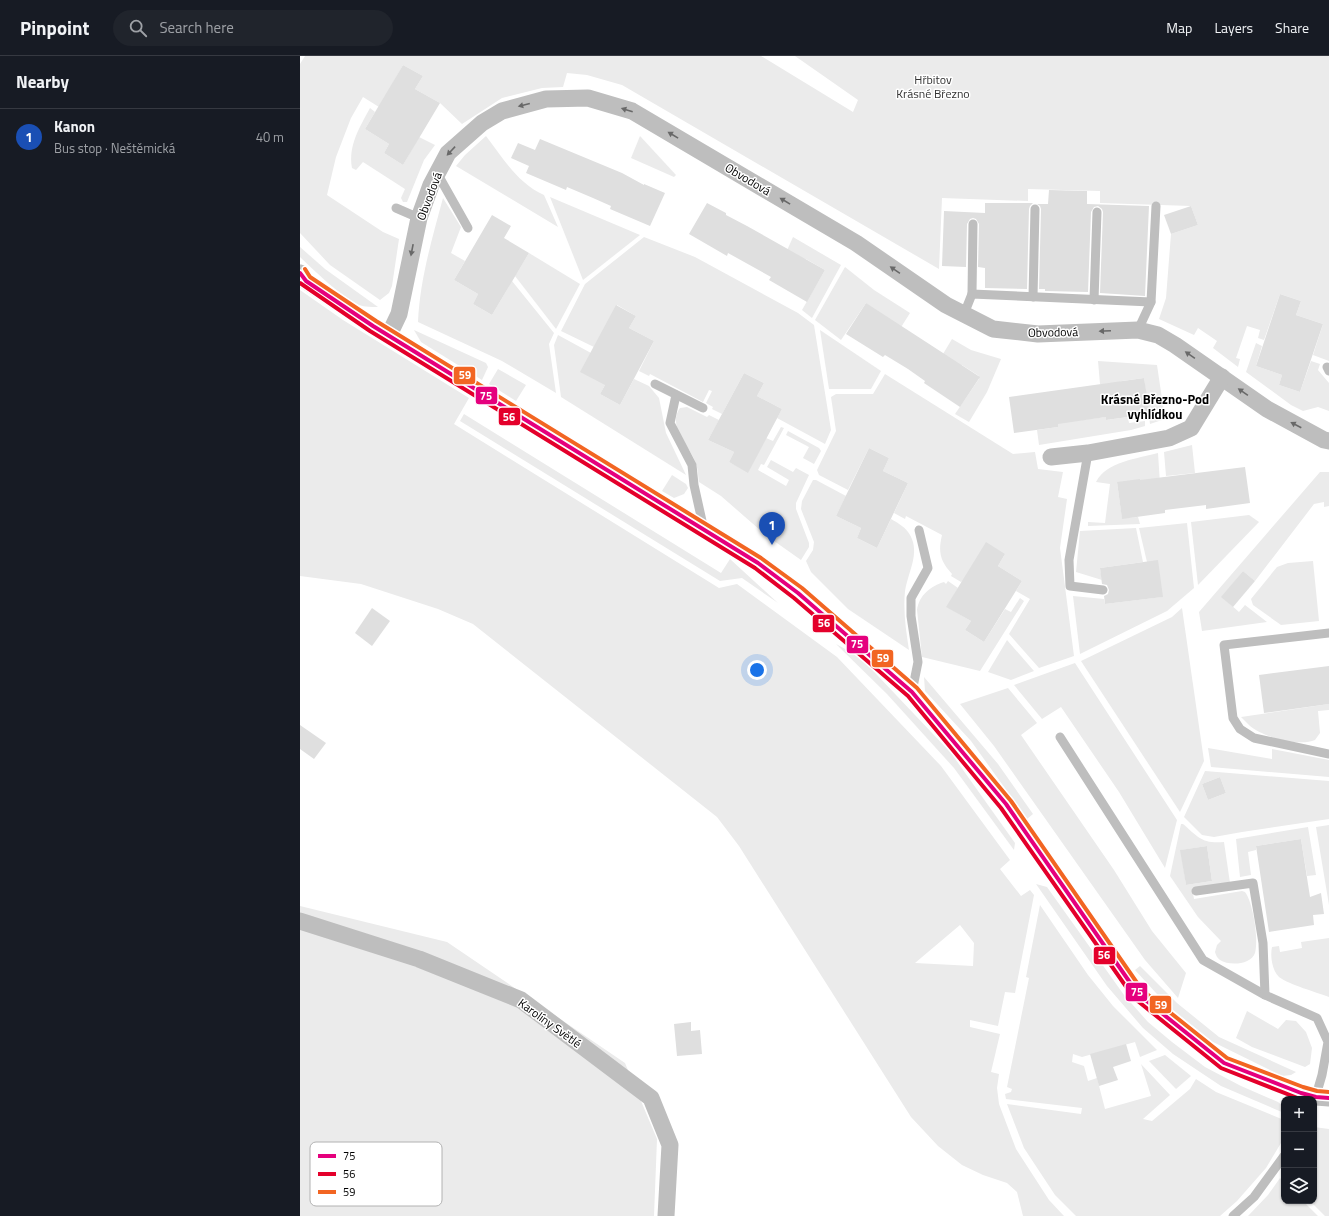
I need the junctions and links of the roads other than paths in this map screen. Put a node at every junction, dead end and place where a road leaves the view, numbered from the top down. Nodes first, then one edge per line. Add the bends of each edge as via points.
1 (437, 173) junction
2 (1156, 206) dead end
3 (396, 208) dead end
4 (1035, 209) dead end
5 (1097, 212) dead end
6 (418, 218) junction
7 (973, 224) dead end
8 (468, 228) dead end
9 (300, 273) edge
10 (972, 294) junction
11 (1033, 297) junction
12 (1094, 300) junction
13 (1151, 302) junction
14 (964, 314) junction
15 (1138, 330) junction
16 (389, 336) junction
17 (1222, 377) junction
18 (655, 384) dead end
19 (676, 395) junction
20 (703, 408) dead end
21 (1329, 441) edge
22 (1088, 453) junction
23 (1051, 457) dead end
24 (919, 530) dead end
25 (704, 531) junction
26 (1103, 590) dead end
27 (1329, 633) edge
28 (912, 692) junction
29 (1060, 737) dead end
30 (1329, 754) edge
31 (1196, 891) dead end
32 (300, 922) edge
33 (1265, 995) junction
34 (1329, 1042) edge
35 (1320, 1099) edge
36 (1281, 1160) edge
37 (666, 1216) edge
38 (1233, 1216) edge

1 - 6 street, Obvodová
1 - 8 lane
14 -> 1 street, Obvodová via 946,305 856,243 632,111 588,98 546,99 502,111 482,123 448,153
2 - 13 lane
3 - 6 lane
4 - 11 lane
5 - 12 lane
6 -> 16 street, Obvodová via 400,314
7 - 10 lane
9 - 16 street via 306,281
10 - 11 lane
10 - 14 lane
11 - 12 lane
12 - 13 lane
13 - 15 lane
15 -> 14 street, Obvodová via 1038,334 993,329
17 -> 15 street, Obvodová via 1158,335
16 - 25 street
21 -> 17 street, Obvodová via 1267,409
17 - 22 street via 1191,428 1169,438
18 - 19 lane
19 - 20 lane
19 - 25 lane via 670,423 692,465
22 - 23 street
22 - 26 lane via 1069,560 1070,586
24 - 28 lane via 928,568 911,598 910,616 918,662
25 - 28 street via 758,563 798,593
27 - 30 lane via 1224,646 1233,718 1240,729 1254,738
28 - 35 street via 1006,804 1138,994 1224,1063
29 - 33 lane via 1203,960
31 - 33 lane via 1253,883 1263,943
32 - 37 street, Karolíny Světlé via 418,959 521,1000 651,1098 670,1145
33 - 34 lane via 1317,1018
34 - 35 lane
36 - 38 lane via 1254,1197

